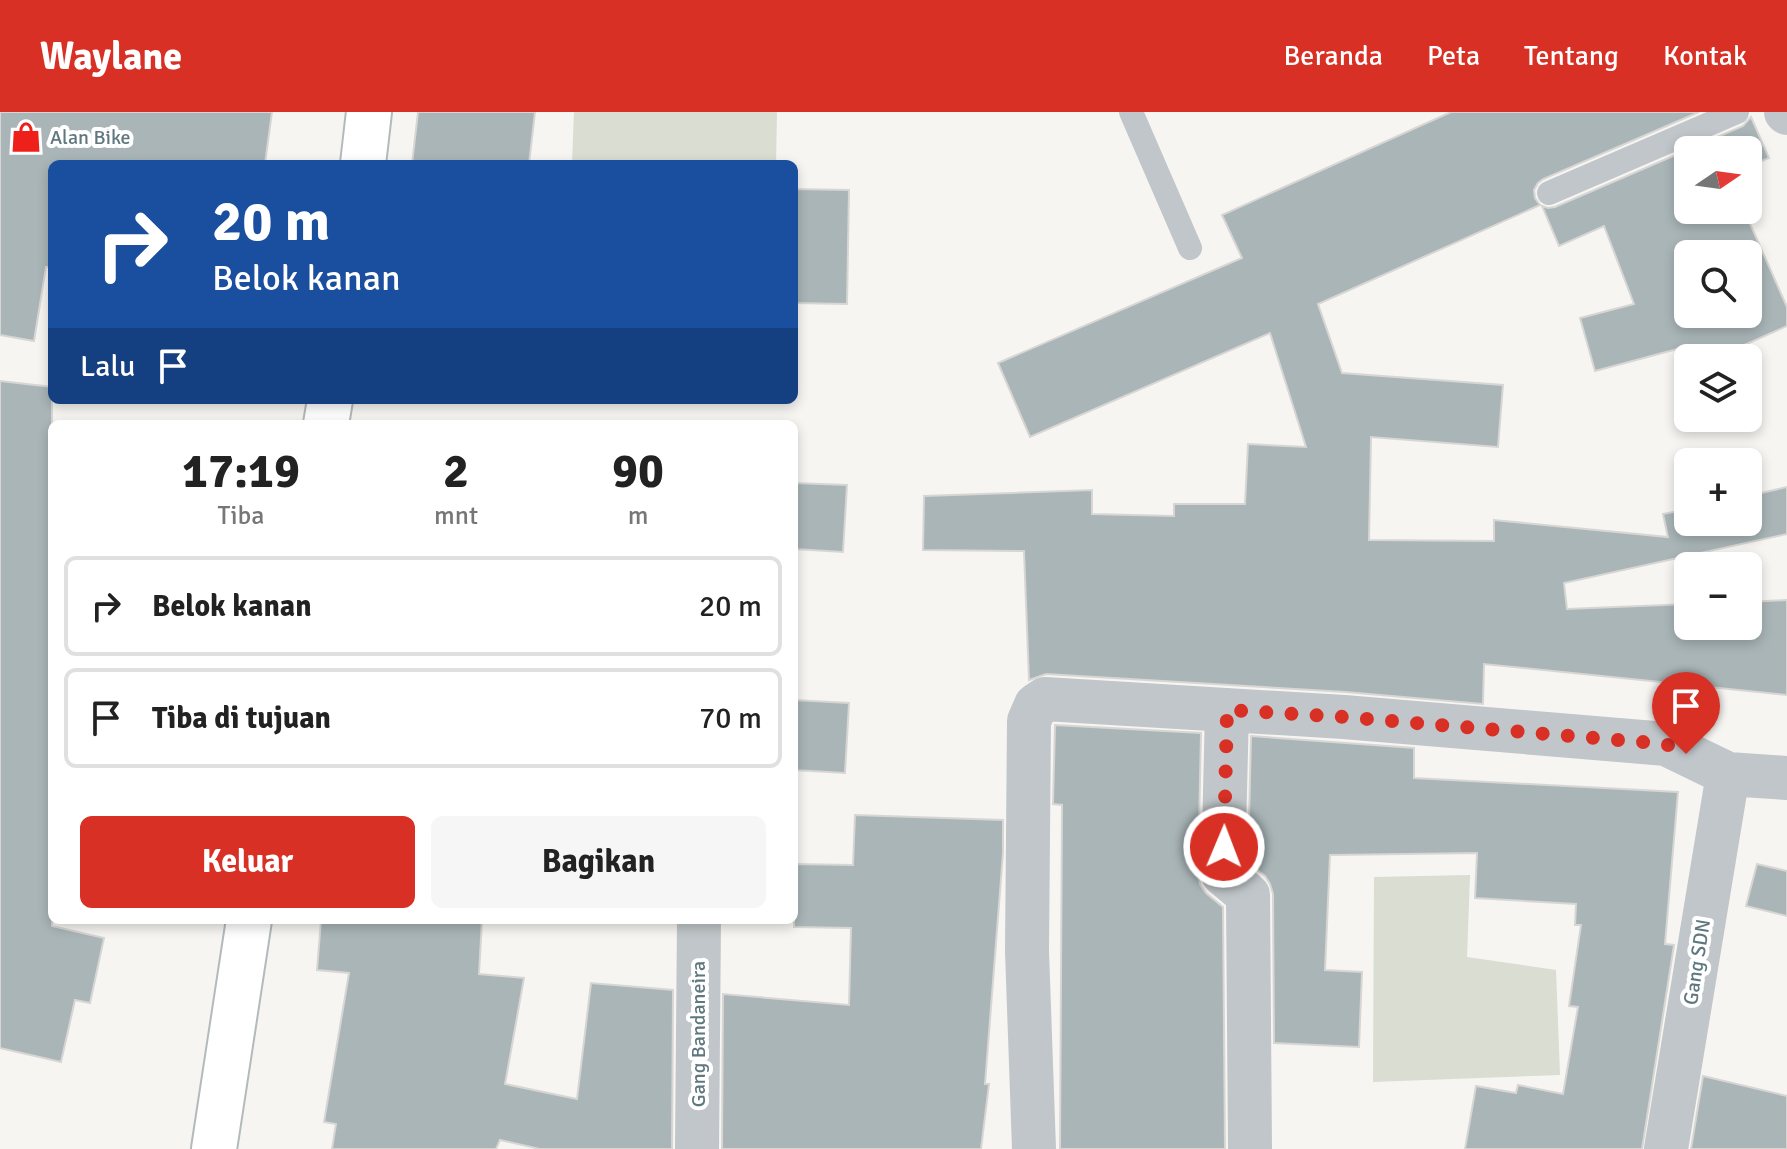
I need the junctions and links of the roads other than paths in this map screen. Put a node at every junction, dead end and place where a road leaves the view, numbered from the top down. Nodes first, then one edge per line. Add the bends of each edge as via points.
1 (369, 112) edge
2 (1131, 112) edge
3 (1737, 112) edge
4 (363, 160) edge
5 (1549, 193) dead end
6 (1190, 248) dead end
7 (1227, 710) junction
8 (1728, 774) junction
9 (1787, 778) edge
10 (248, 924) edge
11 (699, 924) edge
12 (214, 1149) edge
13 (697, 1149) edge
14 (1034, 1149) edge
15 (1250, 1149) edge
16 (1666, 1149) edge

1 - 4 main road
2 - 6 lane
3 - 5 lane
7 - 8 street via 1666,744
7 - 14 street via 1045,699 1036,705 1029,721 1027,936
7 - 15 street via 1223,874 1248,895
8 - 9 street
8 - 16 street, Gang SDN
10 - 12 main road
11 - 13 street, Gang Bandaneira

